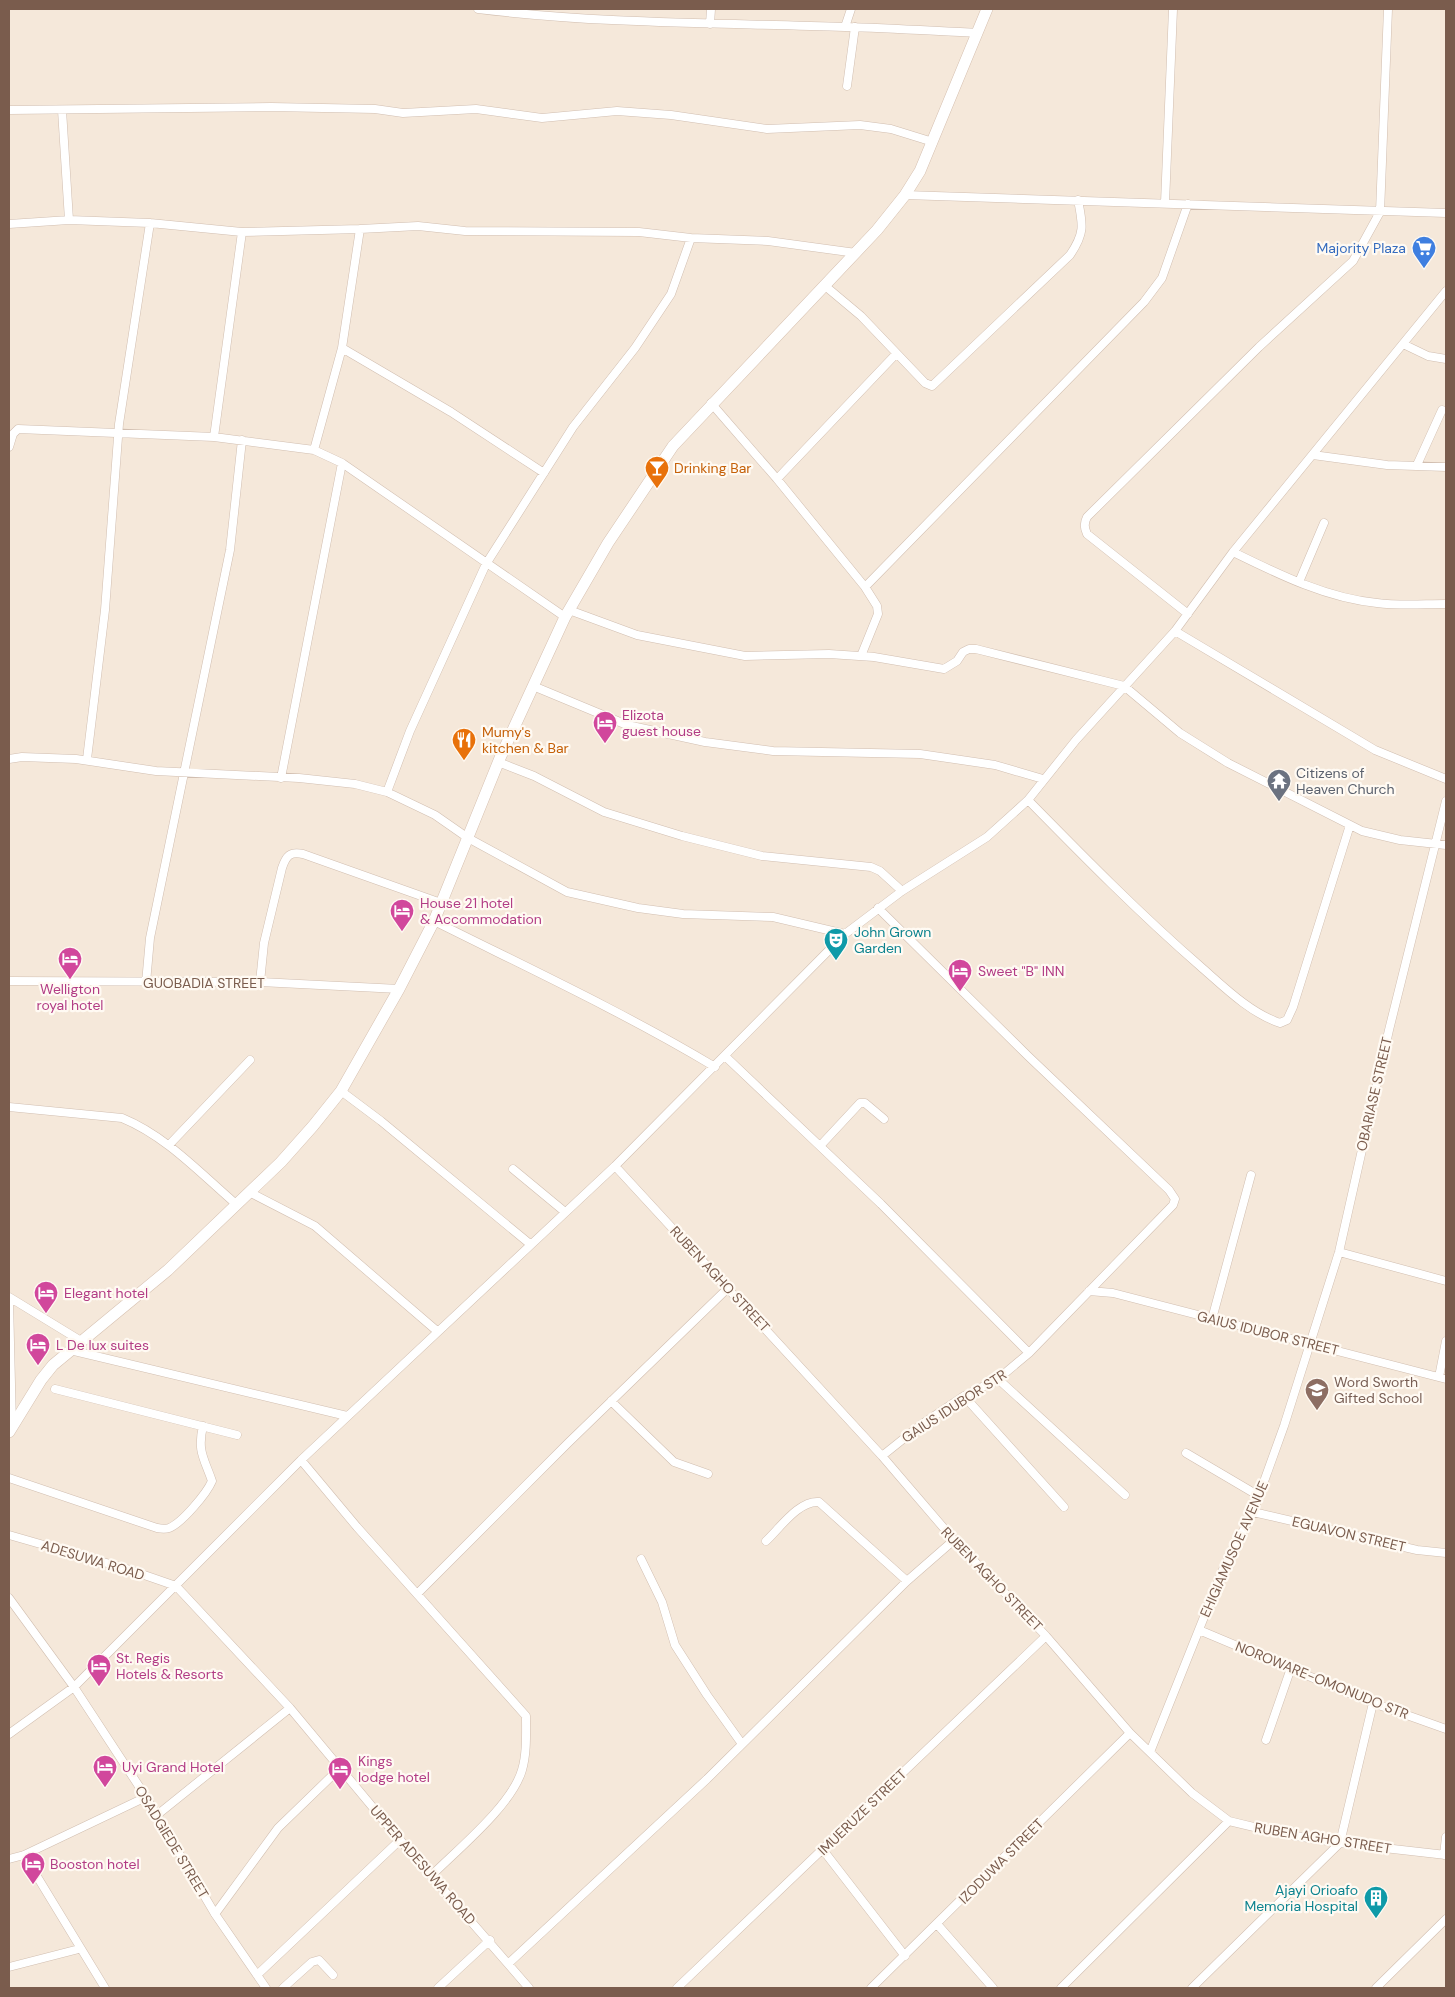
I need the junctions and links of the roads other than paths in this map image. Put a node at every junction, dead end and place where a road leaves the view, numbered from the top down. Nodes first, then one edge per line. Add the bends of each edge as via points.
1 (478, 9) edge
2 (711, 9) edge
3 (851, 9) edge
4 (988, 9) edge
5 (1173, 9) edge
6 (1388, 9) edge
7 (710, 24) junction
8 (845, 27) junction
9 (855, 27) junction
10 (978, 33) junction
11 (847, 86) dead end
12 (9, 110) edge
13 (62, 110) junction
14 (933, 142) junction
15 (906, 195) junction
16 (1078, 200) junction
17 (1165, 203) junction
18 (1188, 204) junction
19 (1380, 212) junction
20 (1446, 213) edge
21 (69, 220) junction
22 (150, 223) junction
23 (9, 224) edge
24 (360, 229) junction
25 (242, 232) junction
26 (691, 238) junction
27 (856, 253) junction
28 (824, 285) junction
29 (1446, 291) edge
30 (1403, 344) junction
31 (342, 348) junction
32 (896, 354) junction
33 (1446, 359) edge
34 (711, 403) junction
35 (1442, 410) dead end
36 (118, 432) junction
37 (214, 437) junction
38 (242, 440) junction
39 (9, 447) edge
40 (314, 450) junction
41 (1313, 455) junction
42 (342, 463) junction
43 (1417, 465) junction
44 (1446, 466) edge
45 (544, 473) junction
46 (777, 479) junction
47 (1324, 523) dead end
48 (1233, 552) junction
49 (486, 564) junction
50 (1299, 582) junction
51 (865, 588) junction
52 (1446, 604) edge
53 (567, 614) junction
54 (1188, 614) junction
55 (1174, 631) junction
56 (861, 656) junction
57 (533, 686) junction
58 (1124, 686) junction
59 (9, 759) edge
60 (87, 760) junction
61 (498, 762) junction
62 (183, 773) junction
63 (281, 778) junction
64 (1446, 779) edge
65 (1043, 780) junction
66 (387, 792) junction
67 (1028, 800) junction
68 (1446, 801) edge
69 (1350, 825) junction
70 (468, 838) junction
71 (1435, 844) junction
72 (1446, 845) edge
73 (902, 891) junction
74 (441, 903) junction
75 (878, 908) junction
76 (434, 921) junction
77 (845, 934) junction
78 (9, 982) edge
79 (260, 982) junction
80 (146, 983) junction
81 (399, 989) junction
82 (726, 1056) junction
83 (250, 1060) dead end
84 (715, 1067) junction
85 (341, 1091) junction
86 (9, 1107) edge
87 (884, 1119) dead end
88 (169, 1145) junction
89 (820, 1146) junction
90 (615, 1166) junction
91 (513, 1169) dead end
92 (1251, 1175) dead end
93 (249, 1192) junction
94 (236, 1204) junction
95 (565, 1212) junction
96 (530, 1244) junction
97 (1339, 1252) junction
98 (1446, 1281) edge
99 (728, 1288) junction
100 (1089, 1291) junction
101 (9, 1297) edge
102 (9, 1301) edge
103 (1212, 1319) junction
104 (437, 1331) junction
105 (81, 1341) junction
106 (1446, 1341) edge
107 (1309, 1343) junction
108 (70, 1350) junction
109 (1029, 1354) junction
110 (1443, 1378) edge
111 (998, 1379) junction
112 (55, 1389) dead end
113 (964, 1396) junction
114 (611, 1401) junction
115 (347, 1416) junction
116 (203, 1426) junction
117 (10, 1429) edge
118 (237, 1435) dead end
119 (1186, 1453) dead end
120 (882, 1456) junction
121 (301, 1460) junction
122 (708, 1474) dead end
123 (9, 1478) edge
124 (1125, 1495) dead end
125 (1259, 1496) junction
126 (1064, 1507) dead end
127 (1253, 1512) junction
128 (9, 1535) edge
129 (954, 1540) junction
130 (766, 1541) dead end
131 (1446, 1553) edge
132 (642, 1560) dead end
133 (907, 1582) junction
134 (176, 1586) junction
135 (417, 1594) junction
136 (9, 1598) edge
137 (1199, 1630) junction
138 (1046, 1636) junction
139 (1291, 1668) junction
140 (74, 1687) junction
141 (1373, 1702) junction
142 (290, 1708) junction
143 (1446, 1729) edge
144 (1130, 1733) junction
145 (9, 1734) edge
146 (1266, 1740) dead end
147 (742, 1744) junction
148 (1150, 1752) junction
149 (340, 1768) junction
150 (146, 1797) junction
151 (156, 1815) junction
152 (1229, 1821) junction
153 (1446, 1838) edge
154 (400, 1840) junction
155 (1340, 1843) junction
156 (823, 1850) junction
157 (24, 1855) junction
158 (1445, 1855) edge
159 (9, 1859) edge
160 (432, 1875) junction
161 (215, 1914) junction
162 (1446, 1919) edge
163 (937, 1924) junction
164 (490, 1940) junction
165 (80, 1949) junction
166 (905, 1956) junction
167 (509, 1963) junction
168 (9, 1967) edge
169 (257, 1975) junction
170 (333, 1975) dead end
171 (106, 1988) edge
172 (266, 1988) edge
173 (283, 1988) edge
174 (438, 1988) edge
175 (529, 1988) edge
176 (677, 1988) edge
177 (871, 1988) edge
178 (993, 1988) edge
179 (1061, 1988) edge
180 (1192, 1988) edge
181 (1376, 1988) edge

1 - 7 street via 533,16
2 - 7 street
3 - 8 street
4 - 10 street
5 - 17 street
6 - 19 street
7 - 8 street
8 - 9 street
9 - 10 street
9 - 11 street
10 - 14 street
12 - 13 street
13 - 14 street via 271,107 375,109 403,113 476,109 542,118 617,111 767,129 860,125 891,129
13 - 21 street
14 - 15 street
15 - 16 street
15 - 27 street
16 - 17 street
16 - 32 street via 1083,226 1079,242 1070,255 939,381 932,386 925,383
17 - 18 street
18 - 19 street
18 - 51 street via 1162,278 1144,302
19 - 20 street
19 - 54 street via 1353,261 1087,517 1084,528 1087,534
21 - 22 street
21 - 23 street
22 - 25 street
22 - 36 street
24 - 25 street
24 - 26 street via 418,226 465,231 638,232
24 - 31 street
25 - 37 street
26 - 27 street via 768,242
26 - 45 street via 671,294 635,348 578,420
27 - 28 street
28 - 32 street via 860,316
28 - 34 street
29 - 30 street
30 - 33 street via 1428,356
30 - 41 street
31 - 40 street
31 - 45 street via 451,412
32 - 46 street
34 - 46 street
34 - 53 street via 653,473
35 - 43 street
36 - 37 street
36 - 39 street via 18,429
36 - 60 street via 105,610
37 - 38 street
38 - 40 street
38 - 62 street via 230,550
40 - 42 street
41 - 43 street via 1386,465
41 - 48 street
42 - 49 street
42 - 63 street
43 - 44 street
45 - 49 street
46 - 51 street
47 - 50 street
48 - 50 street
48 - 54 street
49 - 53 street
49 - 66 street via 410,731
50 - 52 street via 1376,603
51 - 56 street via 877,606 878,614
53 - 56 street via 637,635 745,656
53 - 57 street
54 - 55 street
55 - 58 street
55 - 64 street via 1375,750
56 - 58 street via 944,669 969,648 976,648
57 - 61 street
57 - 65 street via 628,725 705,742 773,751 920,754 996,765
58 - 65 street
58 - 69 street via 1180,733 1228,763
59 - 60 street
60 - 62 street
61 - 70 street
61 - 73 street via 534,776 604,812 762,856 871,867
62 - 63 street
62 - 80 street via 150,938
63 - 66 street via 354,784
65 - 67 street
66 - 70 street via 435,815
67 - 69 street via 1144,918 1227,990 1261,1015 1280,1023 1287,1020 1293,1007
67 - 73 street via 986,837
68 - 71 street, OBARIASE STREET
69 - 71 street via 1400,840
70 - 74 street
70 - 77 street via 567,892 596,900 683,914 773,917
71 - 72 street
71 - 97 street, OBARIASE STREET via 1388,1030
73 - 75 street
74 - 76 street
74 - 79 street via 303,854 290,854 282,868 264,943
75 - 77 street
75 - 100 street, GAIUS IDUBOR STR via 1173,1194 1173,1205
76 - 81 street
76 - 84 street via 684,1048
77 - 82 street
78 - 80 street, GUOBADIA STREET
79 - 80 street, GUOBADIA STREET
79 - 81 street, GUOBADIA STREET
81 - 85 street
82 - 84 street
82 - 89 street
83 - 88 street
84 - 90 street
85 - 93 street via 294,1148
85 - 96 street
86 - 88 street via 122,1118
87 - 89 street via 865,1103 860,1103
88 - 94 street
89 - 109 street
90 - 95 street
90 - 99 street, RUBEN AGHO STREET
91 - 95 street
92 - 103 street
93 - 94 street
93 - 104 street via 315,1226
94 - 105 street via 168,1270
95 - 96 street
96 - 104 street
97 - 98 street
97 - 107 street, OBARIASE STREET
99 - 114 street
99 - 120 street, RUBEN AGHO STREET
100 - 103 street, GAIUS IDUBOR STREET via 1113,1293
100 - 109 street, GAIUS IDUBOR STR
101 - 105 street
102 - 117 street
103 - 107 street, GAIUS IDUBOR STREET
104 - 115 street
105 - 108 street
106 - 110 street
107 - 110 street, GAIUS IDUBOR STREET
107 - 125 street, EHIGIAMUSOE AVENUE
108 - 115 street
108 - 117 street via 41,1380
109 - 111 street, GAIUS IDUBOR STR
111 - 113 street, GAIUS IDUBOR STR
111 - 124 street
112 - 116 street
113 - 120 street, GAIUS IDUBOR STR
113 - 126 street
114 - 122 street via 674,1462
114 - 135 street
115 - 121 street
116 - 118 street
116 - 123 street via 200,1451 212,1481 209,1489 176,1524 167,1529
119 - 125 street
120 - 129 street, RUBEN AGHO STREET
121 - 134 street
121 - 135 street via 356,1528
125 - 127 street, EHIGIAMUSOE AVENUE
127 - 131 street, EGUAVON STREET via 1417,1550
127 - 137 street, EHIGIAMUSOE AVENUE via 1224,1567
128 - 134 street, ADESUWA ROAD
129 - 133 street
129 - 138 street, RUBEN AGHO STREET
130 - 133 street via 804,1506 812,1501 819,1502
132 - 147 street via 662,1602 675,1645
133 - 147 street
134 - 140 street
134 - 142 street, UPPER ADESUWA ROAD
135 - 160 street via 526,1716 522,1771 511,1794
136 - 140 street, OSADGIEDE STREET
137 - 139 street, NOROWARE-OMONUDO STR
137 - 148 street, EHIGIAMUSOE AVENUE
138 - 144 street, RUBEN AGHO STREET
138 - 156 street, IMUERUZE STREET
139 - 141 street, NOROWARE-OMONUDO STR
139 - 146 street
140 - 145 street
140 - 150 street, OSADGIEDE STREET
141 - 143 street, NOROWARE-OMONUDO STR
141 - 155 street
142 - 149 street, UPPER ADESUWA ROAD
142 - 151 street
144 - 148 street, RUBEN AGHO STREET
144 - 163 street, IZODUWA STREET
147 - 167 street
148 - 152 street, RUBEN AGHO STREET via 1192,1793
149 - 154 street, UPPER ADESUWA ROAD
149 - 161 street via 278,1828
150 - 151 street, OSADGIEDE STREET
150 - 157 street
151 - 161 street, OSADGIEDE STREET
152 - 155 street, RUBEN AGHO STREET
152 - 179 street
153 - 158 street
154 - 160 street, UPPER ADESUWA ROAD
154 - 169 street
155 - 158 street, RUBEN AGHO STREET
155 - 180 street
156 - 166 street
156 - 176 street, IMUERUZE STREET
157 - 159 street
157 - 165 street
160 - 164 street, UPPER ADESUWA ROAD
161 - 169 street, OSADGIEDE STREET
162 - 181 street
163 - 166 street, IZODUWA STREET
163 - 178 street
164 - 167 street, UPPER ADESUWA ROAD
164 - 174 street
165 - 168 street
165 - 171 street
166 - 177 street, IZODUWA STREET
167 - 175 street, UPPER ADESUWA ROAD
169 - 172 street, OSADGIEDE STREET
170 - 173 street via 319,1960 312,1962

